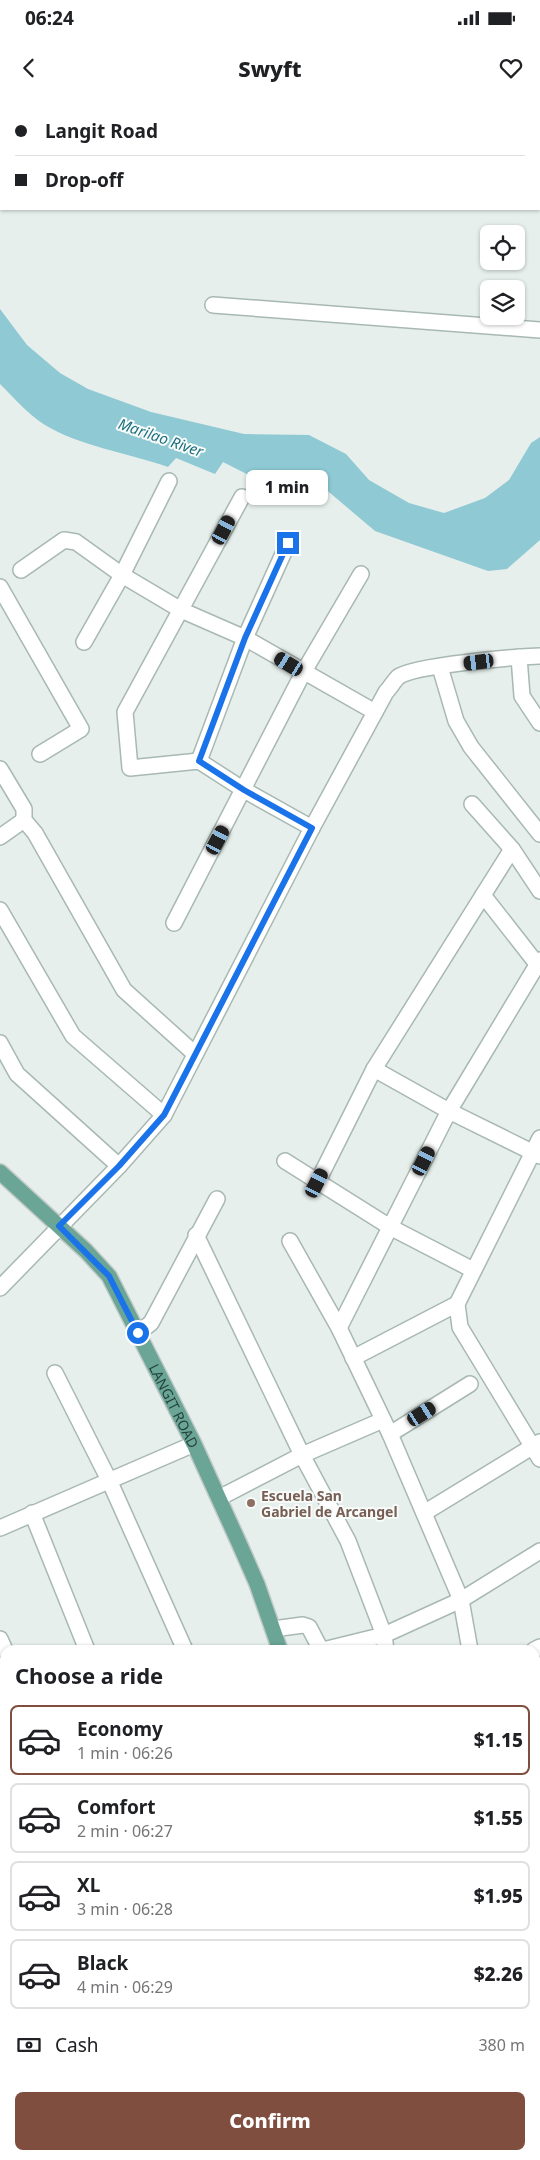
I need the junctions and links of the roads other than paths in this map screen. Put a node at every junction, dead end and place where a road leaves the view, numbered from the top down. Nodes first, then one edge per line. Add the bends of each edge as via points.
1 (213, 305) dead end
2 (540, 330) edge
3 (169, 481) dead end
4 (242, 497) dead end
5 (288, 543) dead end
6 (21, 570) dead end
7 (361, 574) dead end
8 (122, 575) junction
9 (0, 587) edge
10 (181, 610) junction
11 (245, 638) junction
12 (84, 642) dead end
13 (540, 656) edge
14 (519, 657) junction
15 (440, 666) junction
16 (303, 673) junction
17 (375, 712) junction
18 (540, 723) edge
19 (40, 754) dead end
20 (199, 761) junction
21 (0, 769) edge
22 (244, 790) junction
23 (472, 804) dead end
24 (24, 820) junction
25 (312, 828) junction
26 (540, 834) edge
27 (0, 837) edge
28 (512, 849) junction
29 (540, 891) edge
30 (483, 895) junction
31 (0, 910) edge
32 (174, 923) dead end
33 (539, 962) edge
34 (0, 1043) edge
35 (195, 1054) junction
36 (374, 1069) junction
37 (449, 1111) junction
38 (164, 1115) junction
39 (540, 1138) edge
40 (537, 1154) edge
41 (285, 1161) dead end
42 (119, 1166) junction
43 (0, 1172) edge
44 (317, 1183) junction
45 (217, 1199) dead end
46 (59, 1226) junction
47 (390, 1227) junction
48 (196, 1234) junction
49 (290, 1241) dead end
50 (473, 1270) junction
51 (0, 1288) edge
52 (457, 1304) junction
53 (339, 1328) junction
54 (138, 1333) junction
55 (353, 1358) junction
56 (55, 1373) dead end
57 (470, 1384) dead end
58 (383, 1420) junction
59 (390, 1434) junction
60 (194, 1444) junction
61 (537, 1449) edge
62 (302, 1456) junction
63 (109, 1480) junction
64 (218, 1498) junction
65 (424, 1513) junction
66 (32, 1514) junction
67 (0, 1528) edge
68 (540, 1551) edge
69 (462, 1600) junction
70 (273, 1629) junction
71 (385, 1642) edge
72 (85, 1645) edge
73 (183, 1645) edge
74 (278, 1645) edge
75 (319, 1645) edge
76 (361, 1645) edge
77 (469, 1645) edge

1 - 2 street
3 - 8 street
4 - 10 street
5 - 11 street
6 - 8 street via 64,540 76,542
7 - 16 street
8 - 10 street
8 - 12 street
9 - 19 street via 81,729
10 - 11 street
10 - 20 street via 125,712 130,768
11 - 16 street
11 - 20 street
13 - 14 street
14 - 15 street
14 - 18 street via 522,696
15 - 17 street via 399,677
15 - 26 street via 456,721 471,747
16 - 17 street
16 - 22 street
17 - 25 street
20 - 22 street
21 - 24 street via 24,809
22 - 25 street
22 - 32 street
23 - 28 street
24 - 27 street
24 - 35 street via 35,833 124,990
25 - 35 street
28 - 29 street
28 - 30 street
30 - 33 street
30 - 36 street
31 - 38 street via 73,1036
33 - 37 street
34 - 42 street via 17,1074
35 - 38 street
36 - 37 street
36 - 44 street
37 - 40 street
37 - 47 street
38 - 42 street
39 - 40 street
40 - 50 street
41 - 44 street
42 - 46 street
43 - 46 main road, LANGIT ROAD
44 - 47 street
45 - 48 street
46 - 51 street
46 - 54 main road, LANGIT ROAD via 109,1276
47 - 50 street
47 - 53 street
48 - 54 street via 151,1323
48 - 62 street
49 - 53 street
50 - 52 street
52 - 55 street
52 - 61 street via 460,1327
53 - 55 street
54 - 60 main road, LANGIT ROAD
55 - 58 street
56 - 63 street
57 - 59 street
58 - 59 street
58 - 62 street
59 - 65 street
60 - 63 street
60 - 64 main road, LANGIT ROAD
61 - 65 street
62 - 64 street
62 - 71 street via 348,1541
63 - 66 street
63 - 73 street
64 - 70 main road, LANGIT ROAD via 257,1584
65 - 69 street
66 - 67 street
66 - 72 street
68 - 69 street
69 - 71 street
69 - 77 street
70 - 74 main road, LANGIT ROAD
70 - 75 street via 309,1627
71 - 76 street

